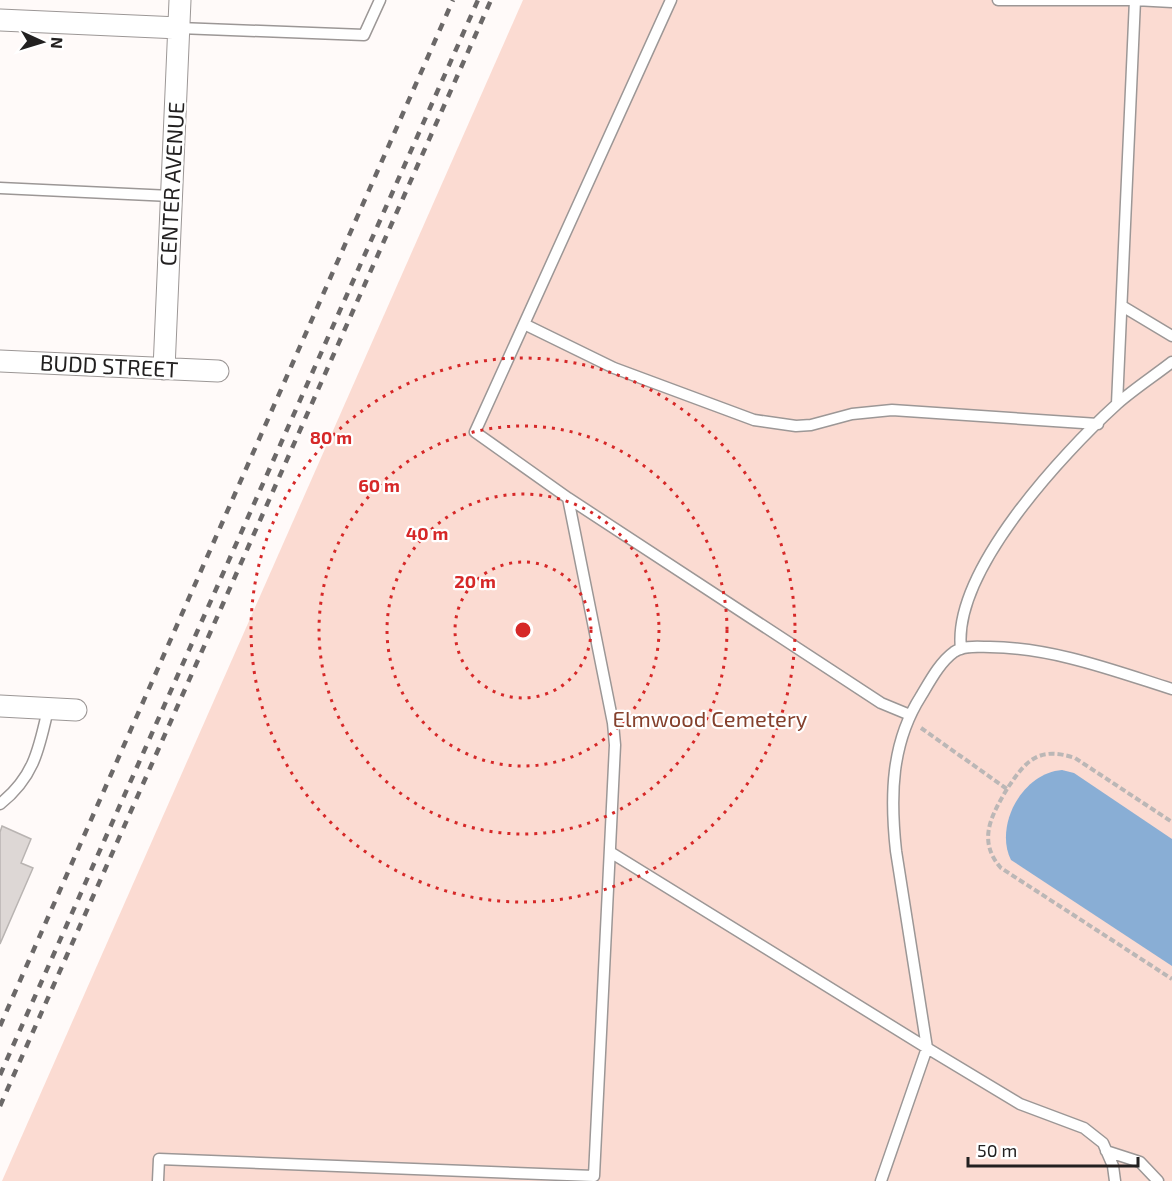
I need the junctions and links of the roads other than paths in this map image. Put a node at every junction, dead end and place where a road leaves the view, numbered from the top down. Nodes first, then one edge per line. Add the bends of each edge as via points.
1 (180, 0) edge
2 (380, 0) edge
3 (671, 0) edge
4 (998, 0) edge
5 (1135, 0) edge
6 (1172, 3) edge
7 (0, 20) edge
8 (179, 28) junction
9 (0, 188) edge
10 (171, 196) junction
11 (1122, 306) junction
12 (524, 324) junction
13 (1172, 336) edge
14 (0, 361) edge
15 (1172, 362) edge
16 (164, 369) junction
17 (218, 371) dead end
18 (1117, 404) junction
19 (1098, 424) junction
20 (568, 498) junction
21 (961, 649) junction
22 (1172, 690) edge
23 (0, 706) edge
24 (48, 709) junction
25 (76, 710) dead end
26 (909, 717) junction
27 (0, 804) edge
28 (610, 852) junction
29 (927, 1048) junction
30 (1106, 1150) junction
31 (594, 1178) edge
32 (158, 1181) edge
33 (881, 1181) edge
34 (1115, 1181) edge
35 (1158, 1181) edge

1 - 8 street, CENTER AVENUE
2 - 8 lane via 364,34
3 - 12 lane
4 - 5 lane
5 - 6 lane
5 - 11 lane
7 - 8 street
8 - 10 street, CENTER AVENUE
9 - 10 lane
10 - 16 street, CENTER AVENUE
11 - 13 lane
11 - 18 lane
12 - 19 lane via 614,368 754,420 811,425 852,414 892,410
12 - 20 lane via 475,432
14 - 16 street, BUDD STREET
15 - 18 lane
16 - 17 street, BUDD STREET
18 - 19 lane
19 - 21 lane via 1020,509 994,545 963,615
20 - 26 lane via 881,703
20 - 28 lane via 614,729
21 - 22 lane via 996,647 1050,652
21 - 26 lane via 942,664
23 - 24 street
24 - 25 street
24 - 27 lane via 37,758 17,791
26 - 29 lane via 893,774 892,819
28 - 29 lane
28 - 31 lane
29 - 30 lane via 1020,1104 1084,1128
29 - 33 lane
30 - 34 lane
30 - 35 lane via 1140,1162
31 - 32 lane via 159,1159

